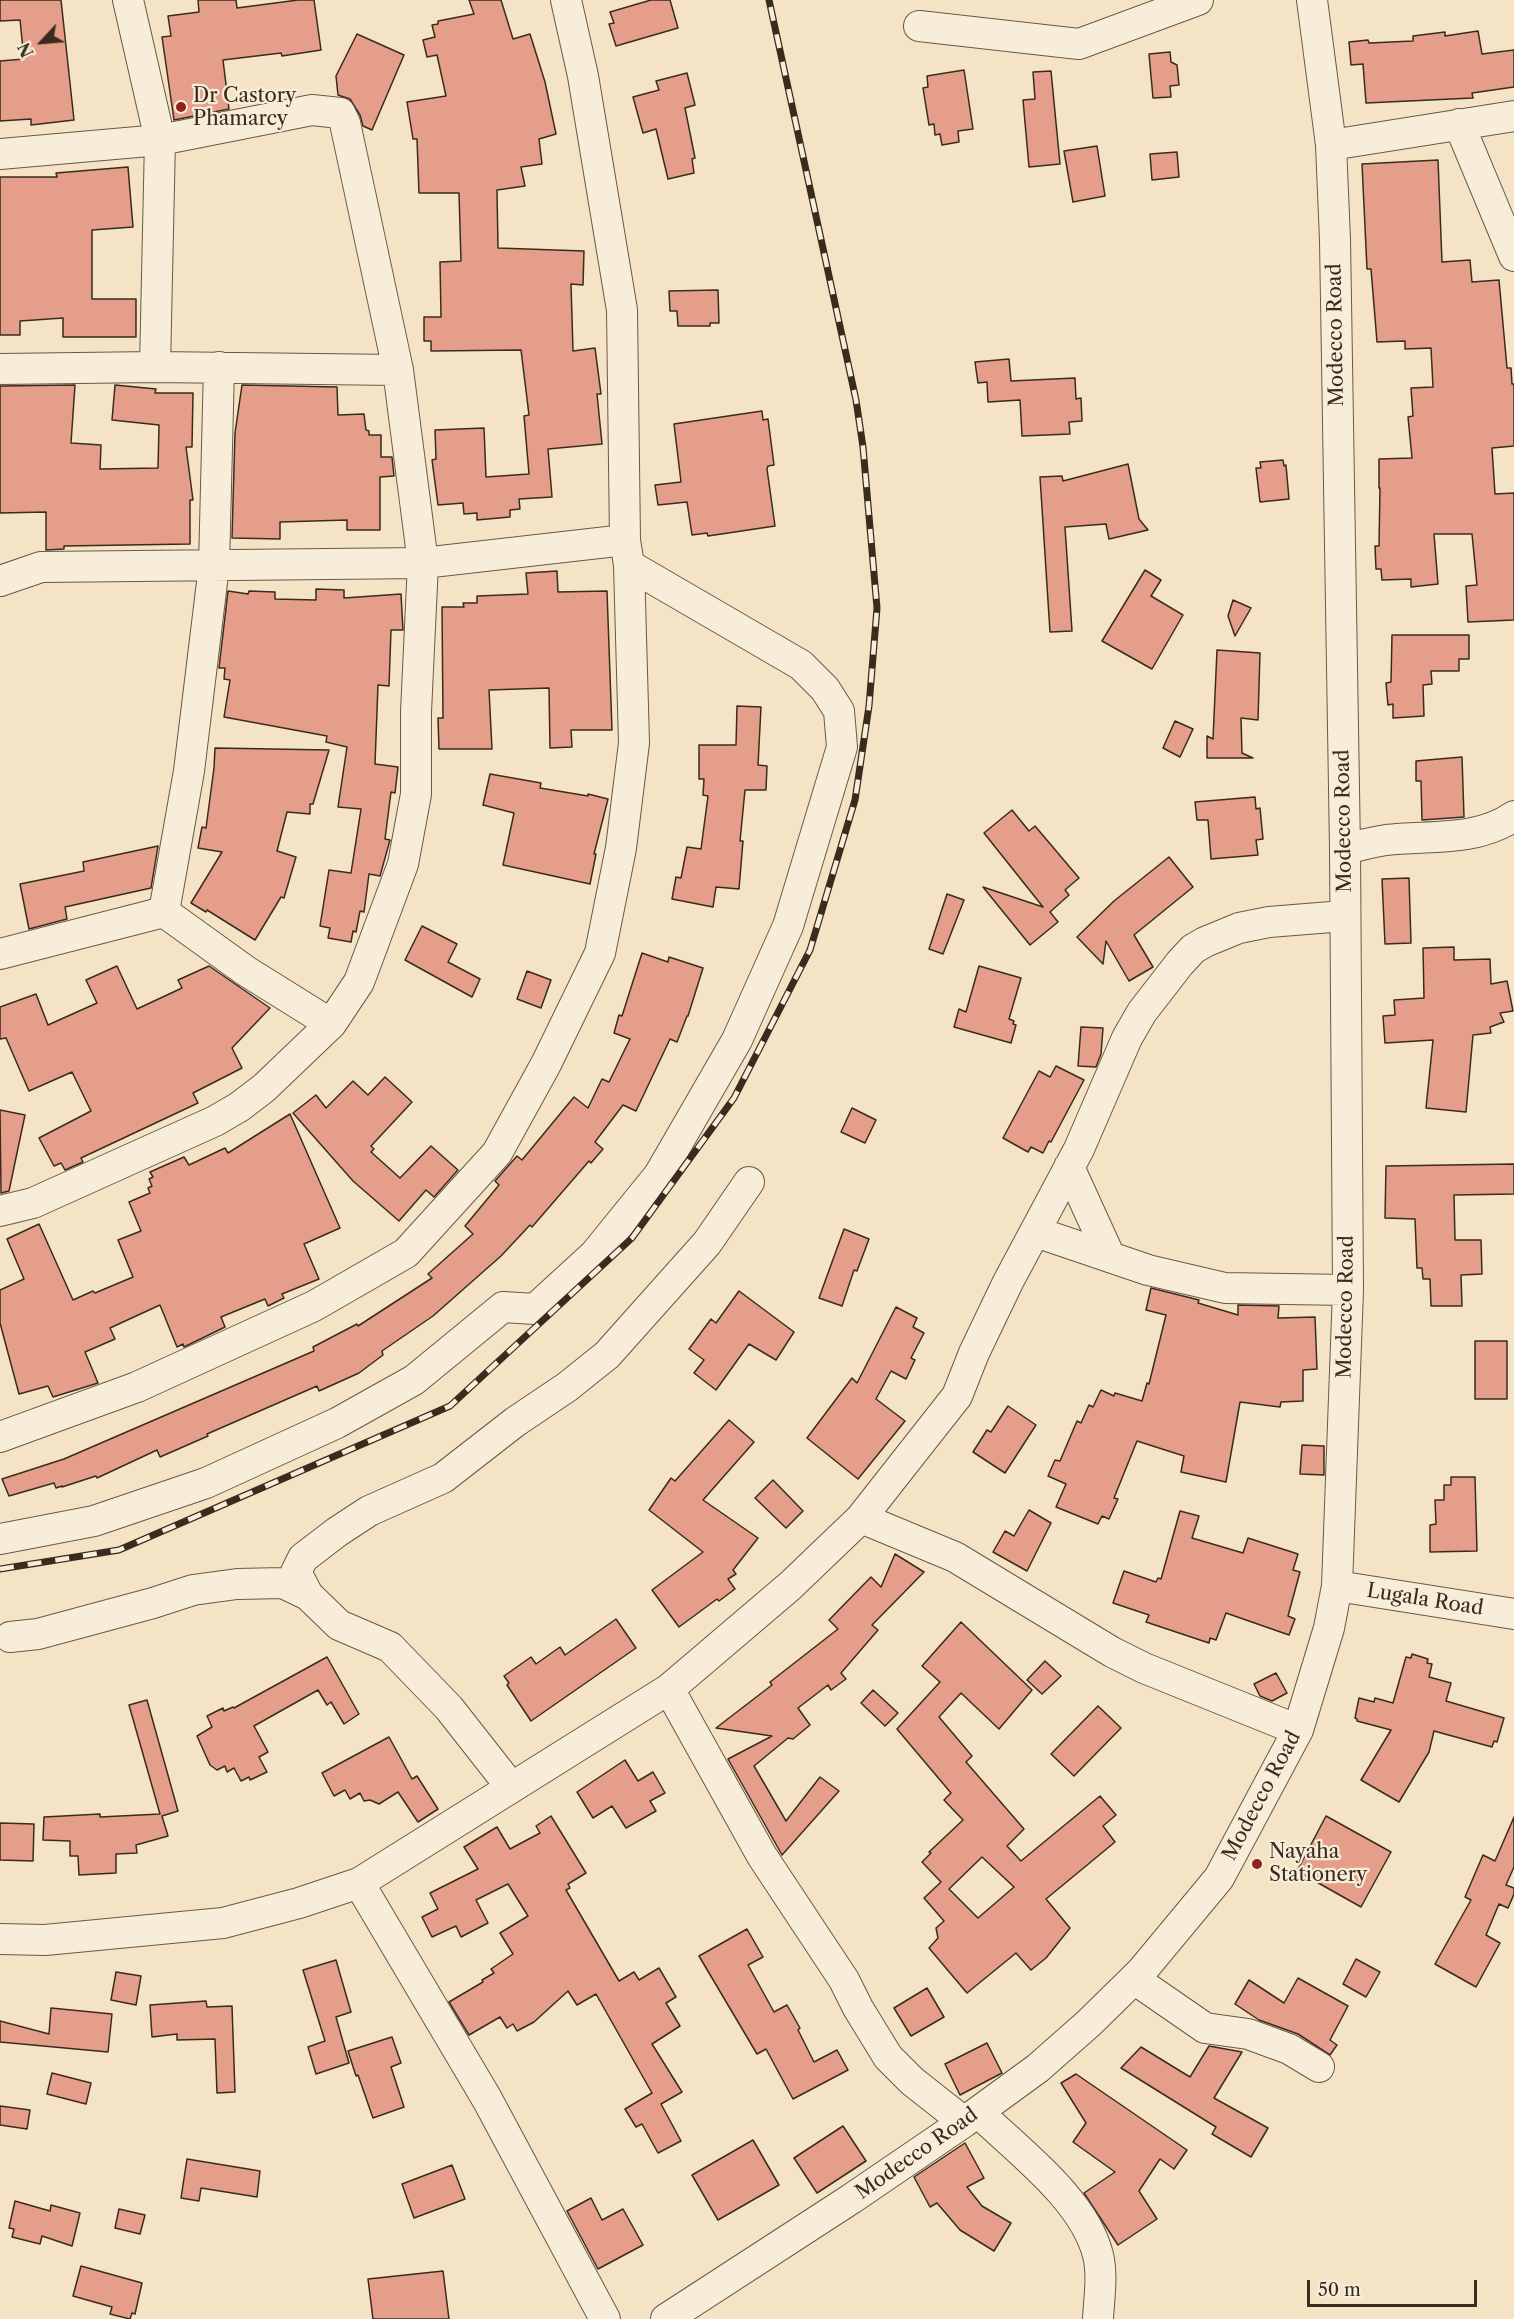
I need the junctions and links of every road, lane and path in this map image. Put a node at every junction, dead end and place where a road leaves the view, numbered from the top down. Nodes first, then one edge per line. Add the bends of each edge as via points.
1 (128, 0) edge
2 (566, 0) edge
3 (1198, 0) edge
4 (1312, 0) edge
5 (920, 26) dead end
6 (1514, 116) edge
7 (1459, 124) junction
8 (160, 140) junction
9 (1330, 144) junction
10 (0, 154) edge
11 (1514, 256) edge
12 (154, 366) junction
13 (219, 367) junction
14 (0, 369) edge
15 (398, 370) junction
16 (627, 552) junction
17 (423, 563) junction
18 (214, 566) junction
19 (0, 581) edge
20 (1514, 816) edge
21 (1345, 849) junction
22 (164, 912) junction
23 (1344, 916) junction
24 (0, 954) edge
25 (331, 1024) junction
26 (1069, 1167) junction
27 (749, 1182) dead end
28 (0, 1211) edge
29 (1036, 1232) junction
30 (1110, 1257) junction
31 (1348, 1290) junction
32 (0, 1437) edge
33 (861, 1518) junction
34 (0, 1539) edge
35 (1337, 1586) junction
36 (308, 1595) junction
37 (1514, 1614) edge
38 (10, 1637) dead end
39 (669, 1689) junction
40 (1298, 1730) junction
41 (511, 1787) junction
42 (359, 1883) junction
43 (0, 1939) edge
44 (1134, 1979) junction
45 (1319, 2067) dead end
46 (971, 2117) junction
47 (605, 2319) edge
48 (666, 2319) edge
49 (1098, 2319) edge

1 - 8 street
2 - 16 street via 583,76 622,310
3 - 5 street via 1080,44
4 - 9 street, Modecco Road
6 - 7 street
7 - 9 street
7 - 11 street
8 - 10 street
8 - 12 street
8 - 15 street via 312,110 340,113
9 - 21 street, Modecco Road
12 - 13 street
12 - 14 street
13 - 15 street
13 - 18 street
15 - 17 street
16 - 17 street
16 - 32 street via 634,743 621,848 600,953 497,1153 406,1253 314,1306 137,1387
16 - 34 street via 801,665 825,689 839,711 842,747 788,926 737,1040 659,1174 595,1254 535,1309 503,1307 414,1380 338,1423 206,1483 94,1521
17 - 18 street
17 - 25 street via 416,794 403,864 359,982
18 - 19 street via 41,567
18 - 22 street via 189,771
20 - 21 street via 1483,831 1385,840
21 - 23 street, Modecco Road
22 - 24 street
22 - 25 street via 246,971
23 - 26 street via 1249,926 1193,950 1155,994 1127,1038
23 - 31 street, Modecco Road
25 - 28 street via 264,1088 215,1121 33,1203
26 - 29 street
26 - 30 street
27 - 36 street via 707,1243 607,1355 443,1478 369,1511 303,1558 296,1572
29 - 30 street
29 - 33 street via 998,1302 957,1396
30 - 31 street via 1225,1288
31 - 35 street, Modecco Road
33 - 39 street via 790,1586
33 - 40 street via 956,1557 1144,1668
35 - 37 street, Lugala Road
35 - 40 street, Modecco Road via 1329,1628
36 - 38 street via 283,1583 193,1590 38,1634
36 - 41 street via 339,1625 390,1647 449,1708
39 - 41 street
39 - 46 street via 762,1856 844,1980 888,2057 912,2081
40 - 44 street, Modecco Road via 1219,1878
41 - 42 street
42 - 43 street via 223,1923 45,1940
42 - 47 street via 487,2099
44 - 45 street via 1205,2028 1248,2034 1289,2049
44 - 46 street, Modecco Road via 1047,2060
46 - 48 street, Modecco Road
46 - 49 street via 1056,2187 1092,2236 1101,2274

